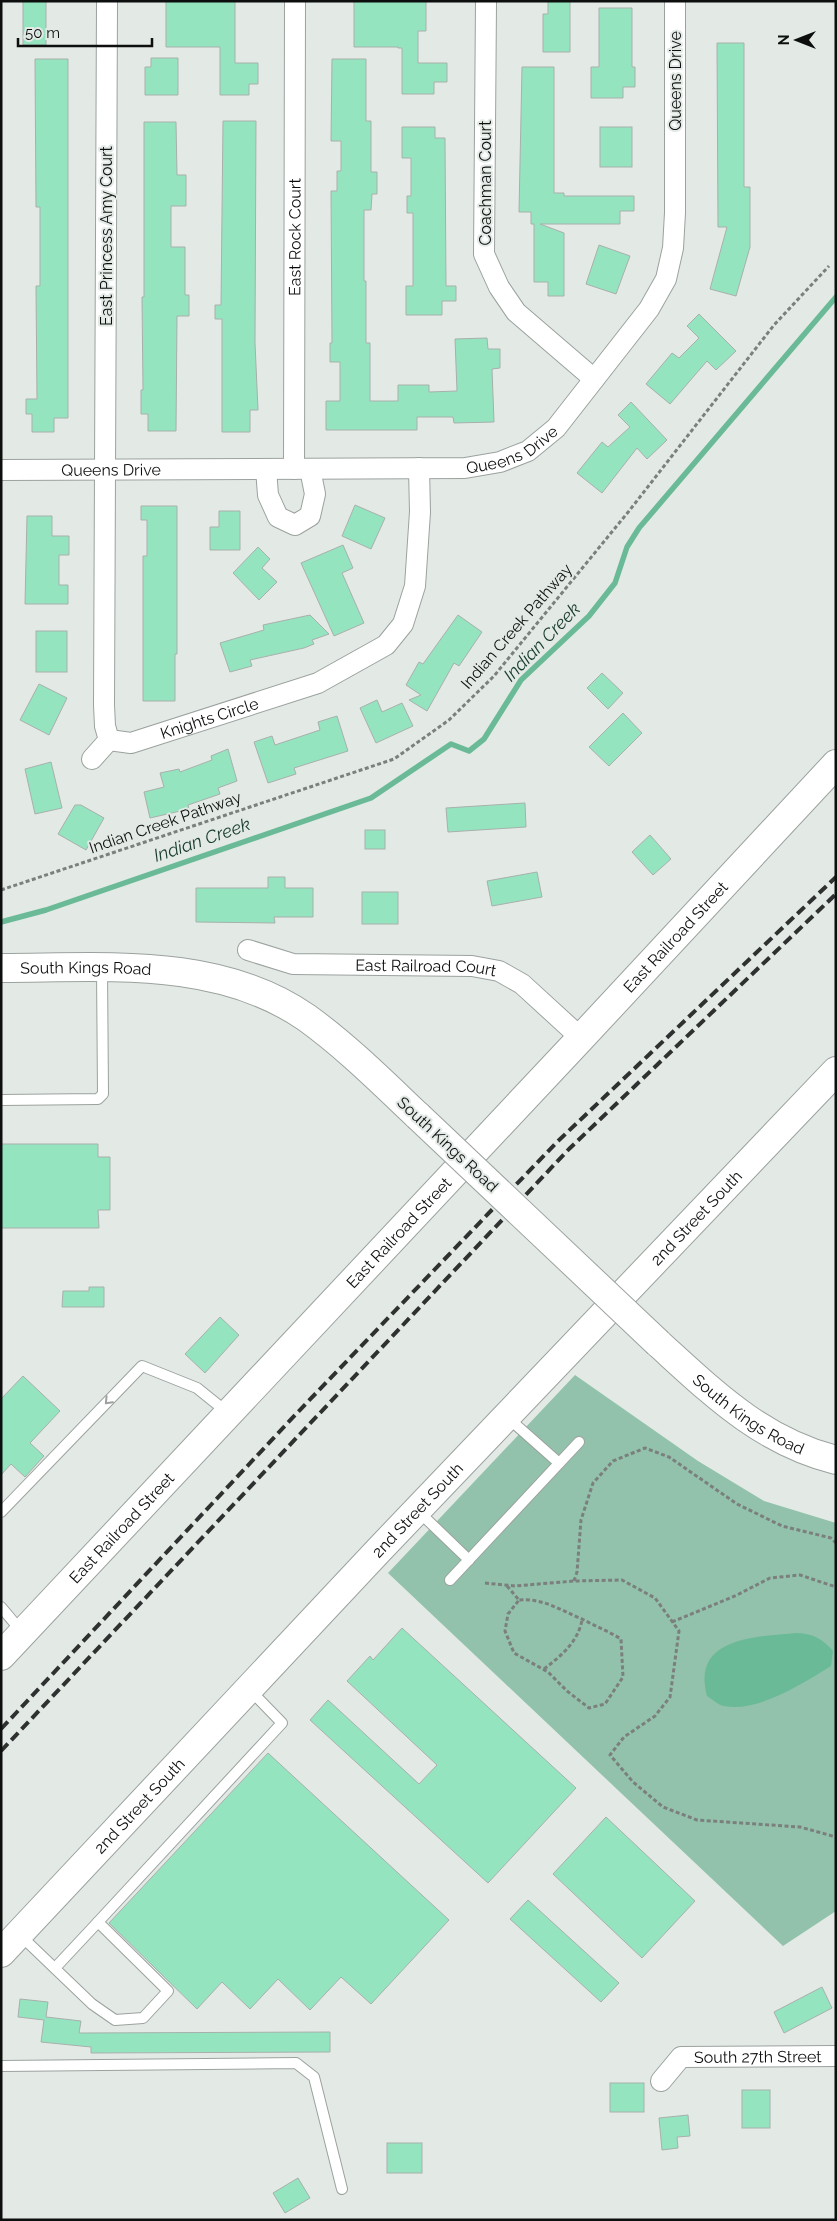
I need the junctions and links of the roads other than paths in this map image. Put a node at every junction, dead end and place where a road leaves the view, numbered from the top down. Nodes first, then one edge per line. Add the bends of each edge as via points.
1 (675, 1) edge
2 (107, 2) dead end
3 (486, 2) edge
4 (295, 3) dead end
5 (594, 380) junction
6 (419, 468) junction
7 (266, 469) junction
8 (302, 469) junction
9 (1, 470) edge
10 (105, 470) junction
11 (109, 740) junction
12 (92, 759) dead end
13 (836, 764) edge
14 (248, 950) dead end
15 (1, 968) edge
16 (102, 968) junction
17 (582, 1038) junction
18 (836, 1071) edge
19 (1, 1100) edge
20 (229, 1413) junction
21 (506, 1416) junction
22 (579, 1442) dead end
23 (836, 1460) edge
24 (559, 1463) junction
25 (417, 1510) junction
26 (1, 1512) edge
27 (469, 1560) junction
28 (450, 1580) dead end
29 (1, 1607) edge
30 (23, 1632) junction
31 (1, 1656) edge
32 (248, 1688) junction
33 (98, 1922) junction
34 (10, 1944) edge
35 (55, 1968) junction
36 (836, 2056) edge
37 (1, 2066) edge
38 (661, 2081) dead end
39 (342, 2189) dead end

1 - 5 street, Queens Drive via 673,248 666,279 649,309
2 - 10 street, East Princess Amy Court
3 - 5 street, Coachman Court via 484,254 499,287 516,312
4 - 8 street, East Rock Court
5 - 6 street, Queens Drive via 556,428 528,450 500,462 473,467
6 - 8 street, Queens Drive
6 - 11 street, Knights Circle via 415,586 403,624 386,645 318,683 131,743
7 - 8 street, Queens Drive
7 - 8 street via 268,495 278,517 295,526 310,516 314,494
7 - 10 street, Queens Drive
9 - 10 street, Queens Drive
10 - 11 street via 104,726
11 - 12 street
13 - 17 street, East Railroad Street
14 - 17 street, East Railroad Court via 293,964 472,966 499,972 522,984
15 - 16 street, South Kings Road
16 - 19 lane via 103,1094 98,1099
16 - 23 street, South Kings Road, bridge via 167,969 214,978 264,995 305,1017 346,1048 658,1343 750,1422 792,1446
17 - 20 street, East Railroad Street
18 - 21 street, 2nd Street South
20 -> 26 lane via 197,1388 142,1366
20 - 30 street, East Railroad Street
21 - 24 lane
21 - 25 street, 2nd Street South
22 - 24 lane
24 - 27 lane
25 - 27 lane
25 - 32 street, 2nd Street South
27 - 28 lane
29 - 30 lane
30 - 31 street, East Railroad Street
32 - 33 lane via 282,1723
32 - 34 street, 2nd Street South
33 - 35 lane
33 - 35 lane via 168,1991 143,2018 115,2020 92,2004
34 - 35 lane
36 - 38 street, South 27th Street via 681,2057
37 - 39 lane via 296,2063 314,2077

